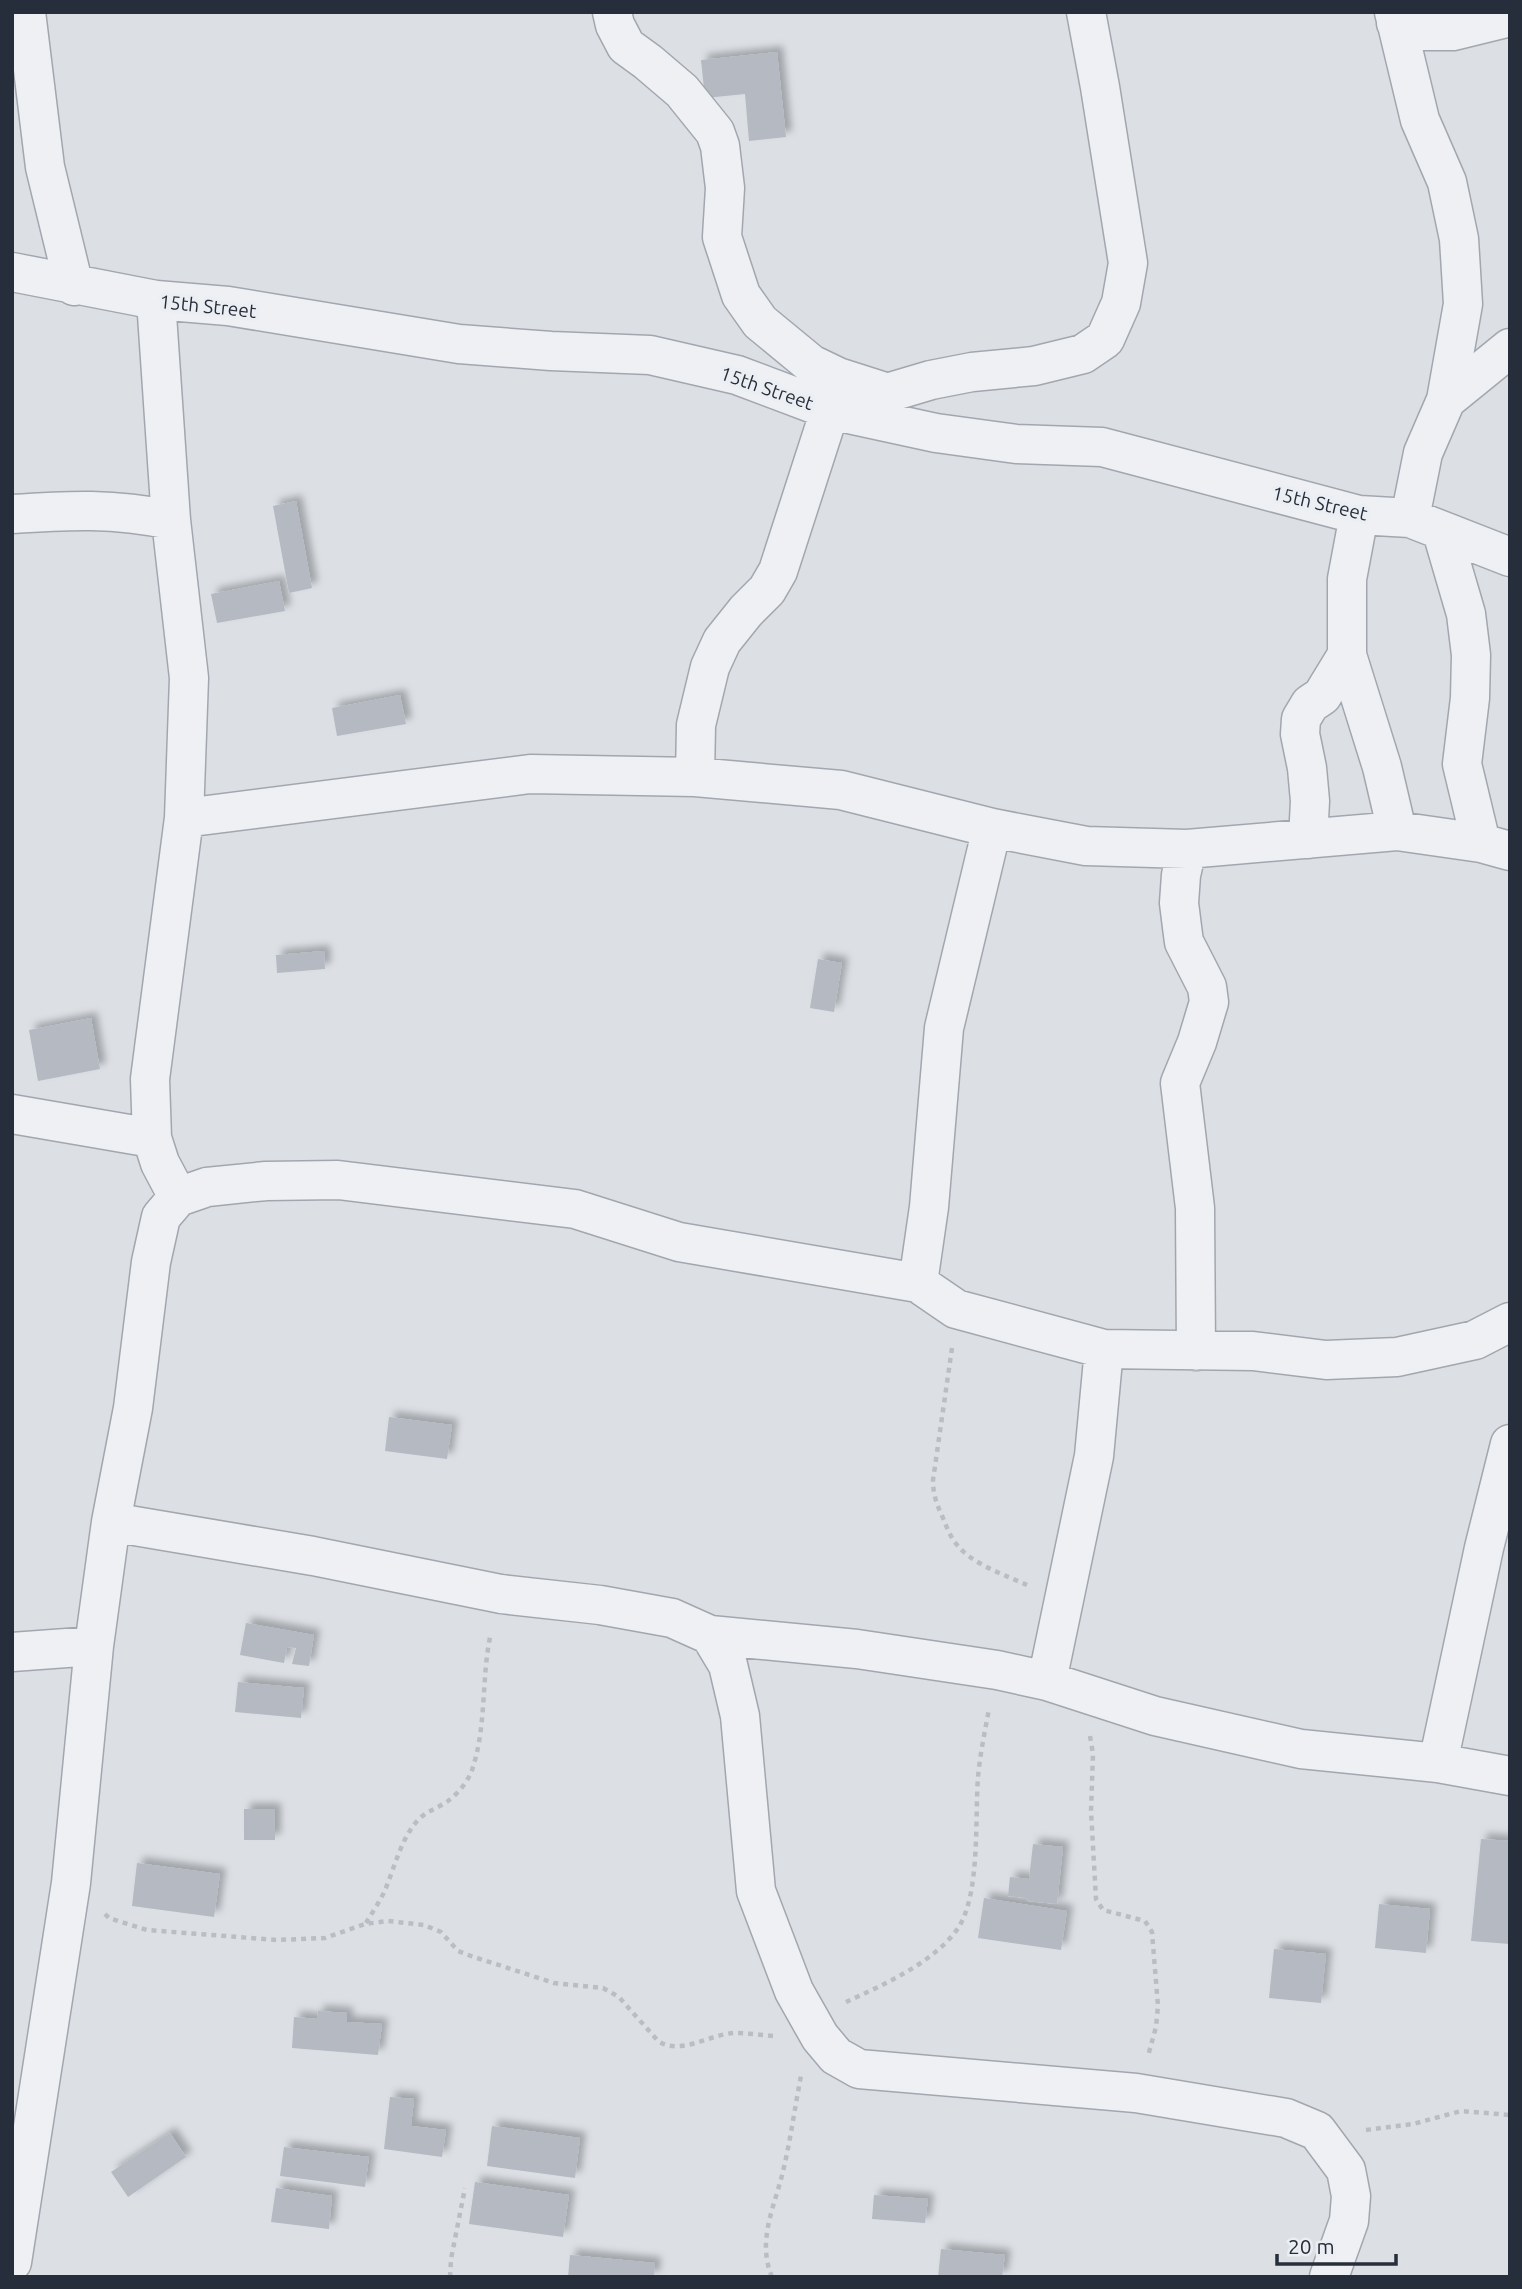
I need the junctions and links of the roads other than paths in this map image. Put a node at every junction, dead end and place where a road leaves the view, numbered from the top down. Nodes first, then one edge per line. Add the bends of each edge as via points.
1 (26, 12) edge
2 (612, 12) edge
3 (1086, 12) edge
4 (1510, 17) edge
5 (1395, 18) edge
6 (12, 272) edge
7 (74, 286) junction
8 (156, 300) junction
9 (1510, 348) edge
10 (885, 392) junction
11 (1446, 401) junction
12 (830, 410) junction
13 (12, 514) edge
14 (1359, 515) junction
15 (171, 520) junction
16 (1426, 525) junction
17 (1510, 557) edge
18 (1347, 655) junction
19 (695, 777) junction
20 (184, 818) junction
21 (992, 828) junction
22 (1397, 831) junction
23 (1308, 839) junction
24 (1496, 847) edge
25 (1187, 849) junction
26 (12, 1114) edge
27 (152, 1138) junction
28 (178, 1197) junction
29 (918, 1283) junction
30 (1510, 1322) edge
31 (1104, 1349) junction
32 (1196, 1350) junction
33 (1510, 1444) edge
34 (111, 1522) junction
35 (710, 1635) junction
36 (94, 1646) junction
37 (12, 1652) edge
38 (1063, 1686) junction
39 (1438, 1763) junction
40 (1510, 1776) edge
41 (12, 2262) edge
42 (1329, 2277) edge

1 - 7 street via 45,167
2 - 10 street via 626,46 682,92 715,132 725,188 722,237 741,295 760,322 811,364
3 - 10 street via 1128,263 1121,303 1105,339 1083,354 1034,366 972,372
4 - 5 street via 1453,31 1422,31
5 - 11 street via 1420,120 1447,182 1459,239 1463,304
6 - 7 street, 15th Street
7 - 8 street, 15th Street
8 - 12 street, 15th Street via 228,306 459,344 650,355 737,374
8 - 15 street
9 - 11 street
10 - 12 street
11 - 16 street via 1423,453
12 - 14 street, 15th Street via 936,433 1102,447
12 - 19 street via 778,571 722,641 710,667 696,725
13 - 15 street via 81,509
14 - 16 street, 15th Street
14 - 18 street via 1347,579
15 - 20 street via 189,678
16 - 17 street, 15th Street
16 - 24 street via 1466,614 1471,655 1462,764
18 - 22 street
18 - 23 street via 1322,696 1301,719 1310,801
19 - 20 street via 530,774
19 - 21 street via 841,790
20 - 27 street via 150,1079
21 - 25 street via 1086,846
21 - 29 street via 944,1028
22 - 23 street
22 - 24 street
23 - 25 street
25 - 32 street via 1179,903 1184,942 1207,987 1209,1002 1180,1083 1195,1208
26 - 27 street
27 - 28 street
28 - 29 street via 207,1187 266,1181 352,1182 575,1209 679,1242
28 - 34 street via 161,1217 151,1262 133,1408
29 - 31 street via 956,1309
30 - 32 street via 1475,1340 1397,1357 1326,1360
31 - 32 street
31 - 38 street via 1094,1456 1064,1601
33 - 39 street
34 - 35 street via 501,1594 672,1618
34 - 36 street
35 - 38 street via 858,1649 997,1670
35 - 42 street via 728,1665 740,1716 756,1891 810,2032 836,2056 859,2068 1136,2093 1286,2118 1317,2132 1346,2170 1351,2196 1349,2221
36 - 37 street
36 - 41 street via 71,1883
38 - 39 street via 1155,1716 1301,1749
39 - 40 street

